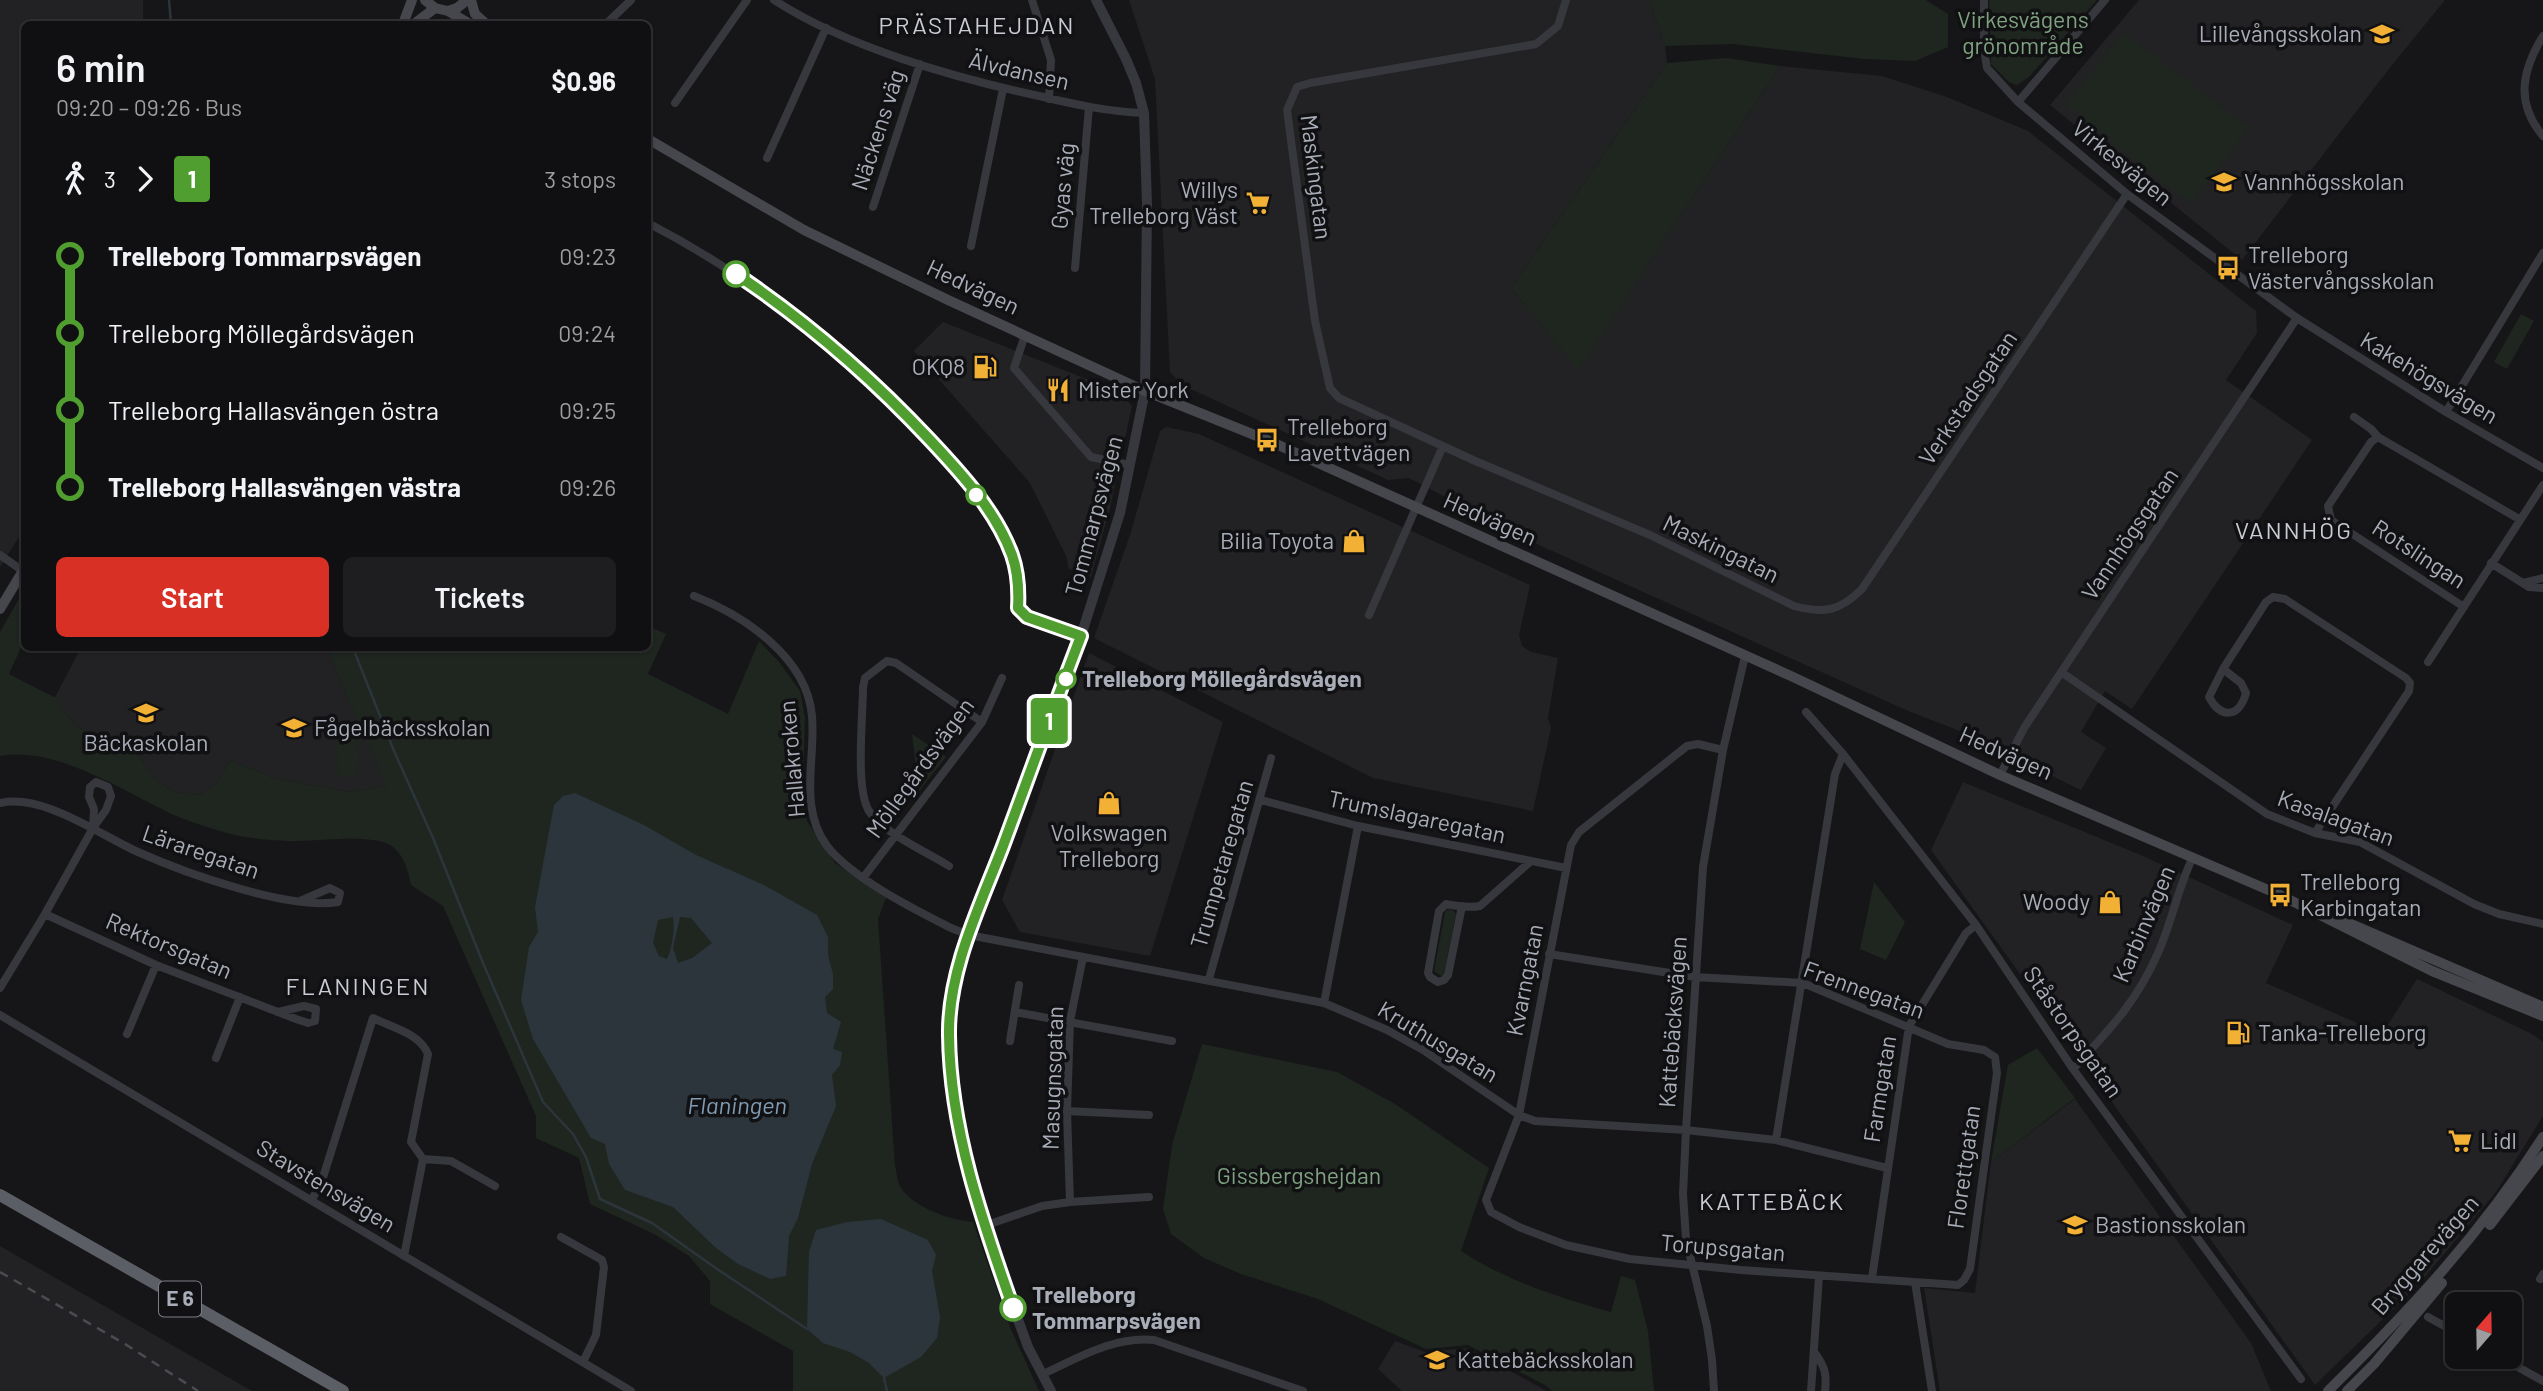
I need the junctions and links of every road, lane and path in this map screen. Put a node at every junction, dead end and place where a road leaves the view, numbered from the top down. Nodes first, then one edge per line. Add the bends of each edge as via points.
1 (412, 0) edge
2 (425, 0) edge
3 (469, 0) edge
4 (631, 0) edge
5 (747, 0) edge
6 (774, 0) edge
7 (1032, 0) edge
8 (1096, 0) edge
9 (1566, 0) edge
10 (1983, 0) edge
11 (2105, 0) edge
12 (435, 8) junction
13 (448, 11) junction
14 (404, 21) edge
15 (418, 21) edge
16 (465, 21) edge
17 (483, 21) edge
18 (609, 21) edge
19 (826, 28) junction
20 (2543, 36) edge
21 (920, 64) junction
22 (1003, 89) junction
23 (1049, 99) junction
24 (2018, 102) junction
25 (675, 103) dead end
26 (1088, 107) junction
27 (1144, 113) junction
28 (2543, 136) edge
29 (651, 141) edge
30 (767, 158) dead end
31 (2127, 194) junction
32 (873, 207) dead end
33 (651, 225) edge
34 (971, 246) dead end
35 (2543, 253) edge
36 (1076, 268) dead end
37 (2297, 318) junction
38 (1025, 334) junction
39 (1145, 391) junction
40 (2446, 412) junction
41 (2354, 417) dead end
42 (2378, 438) junction
43 (1443, 446) junction
44 (1130, 465) junction
45 (2543, 468) edge
46 (2543, 485) edge
47 (1416, 509) junction
48 (2519, 519) junction
49 (0, 555) edge
50 (2491, 563) junction
51 (21, 568) edge
52 (21, 575) edge
53 (2543, 578) edge
54 (2523, 583) junction
55 (2543, 588) edge
56 (694, 596) dead end
57 (2463, 607) junction
58 (0, 609) edge
59 (1829, 610) joint
60 (1369, 614) dead end
61 (1081, 636) junction
62 (1745, 656) junction
63 (2428, 662) dead end
64 (2223, 669) junction
65 (2061, 672) junction
66 (1002, 678) dead end
67 (1806, 712) dead end
68 (982, 722) junction
69 (1723, 750) junction
70 (1843, 754) junction
71 (1271, 758) dead end
72 (2000, 775) junction
73 (1261, 800) junction
74 (0, 803) edge
75 (1358, 826) junction
76 (93, 828) junction
77 (2315, 833) junction
78 (895, 834) junction
79 (2193, 857) junction
80 (1531, 861) junction
81 (949, 866) dead end
82 (1566, 868) junction
83 (863, 878) junction
84 (300, 901) dead end
85 (1462, 906) junction
86 (46, 914) junction
87 (2326, 916) junction
88 (2543, 924) edge
89 (1976, 925) junction
90 (969, 935) junction
91 (1549, 954) junction
92 (1083, 957) junction
93 (156, 965) junction
94 (1695, 977) junction
95 (1209, 979) junction
96 (1803, 983) junction
97 (1019, 985) dead end
98 (0, 988) edge
99 (240, 997) junction
100 (1324, 1003) junction
101 (2543, 1007) edge
102 (278, 1012) dead end
103 (1015, 1012) junction
104 (0, 1015) edge
105 (2543, 1016) edge
106 (1070, 1021) junction
107 (1909, 1026) junction
108 (127, 1034) dead end
109 (1010, 1041) dead end
110 (1172, 1041) dead end
111 (1995, 1057) joint
112 (216, 1058) dead end
113 (2073, 1069) junction
114 (1067, 1111) junction
115 (1149, 1115) dead end
116 (1518, 1115) junction
117 (1686, 1130) junction
118 (2543, 1137) edge
119 (1776, 1140) junction
120 (2543, 1156) edge
121 (422, 1159) junction
122 (1887, 1168) junction
123 (495, 1186) dead end
124 (0, 1196) edge
125 (1149, 1197) dead end
126 (311, 1200) junction
127 (1070, 1202) junction
128 (1487, 1207) joint
129 (984, 1226) junction
130 (561, 1237) dead end
131 (404, 1256) junction
132 (1691, 1264) junction
133 (1819, 1276) junction
134 (1872, 1278) junction
135 (1964, 1280) joint
136 (1915, 1282) junction
137 (2428, 1317) dead end
138 (2445, 1326) edge
139 (1815, 1353) junction
140 (583, 1362) junction
141 (2521, 1369) edge
142 (1042, 1374) junction
143 (2301, 1379) dead end
144 (2543, 1381) edge
145 (343, 1391) edge
146 (631, 1391) edge
147 (1051, 1391) edge
148 (1303, 1391) edge
149 (1714, 1391) edge
150 (1811, 1391) edge
151 (1825, 1391) edge
152 (1931, 1391) edge
153 (2328, 1391) edge
154 (2347, 1391) edge

1 - 14 main road
2 - 12 main road
3 - 13 main road
3 - 17 main road
4 - 18 street
5 - 25 street
6 - 19 street, Älvdansen
7 - 23 street via 1051,60
8 - 27 street, Tommarpsvägen via 1126,59
9 - 43 street, Maskingatan via 1558,26 1536,44 1310,83 1297,87 1287,110 1315,321 1330,388 1339,398
10 - 24 street, Virkesvägen via 1987,68
11 - 24 street
12 - 13 main road
12 - 15 main road
13 - 16 main road
19 - 21 street, Älvdansen
19 - 30 street
20 - 28 street via 2524,79 2531,118
21 - 22 street, Älvdansen
21 - 32 street, Näckens väg
22 - 23 street, Älvdansen
22 - 34 street
23 - 26 street, Älvdansen
24 - 31 street, Virkesvägen
26 - 27 street, Älvdansen
26 - 36 street, Gyas väg
27 - 39 street, Tommarpsvägen
29 - 38 main road, Hedvägen via 804,230
31 - 37 street, Virkesvägen
31 - 59 street, Verkstadsgatan via 1863,589 1848,603
33 - 61 street via 760,290 848,359 952,464 1000,528 1013,557 1018,608 1027,617
35 - 40 street
37 - 40 street, Kakehögsvägen
37 - 65 street, Vannhögsgatan
38 - 39 main road, Hedvägen
38 - 44 street via 1014,368 1091,457
39 - 44 street, Tommarpsvägen
39 - 47 main road, Hedvägen via 1267,440
40 - 45 street, Kakehögsvägen
41 - 42 street
42 - 48 street
42 - 57 street, Rotslingan via 2328,506 2331,520
43 - 47 street
43 - 59 street, Maskingatan via 1650,535 1794,606
44 - 61 street, Tommarpsvägen
46 - 48 street
47 - 60 street
47 - 62 main road, Hedvägen
48 - 50 street
49 - 51 street
50 - 54 street
50 - 57 street
52 - 58 main road
53 - 54 street
54 - 55 street
56 - 83 street, Hallakroken via 725,608 763,636 796,672 812,716 809,777 818,830 828,846
57 - 63 street
61 - 90 street, Tommarpsvägen
62 - 69 street, Kattebäcksvägen
62 - 72 main road, Hedvägen
64 - 64 street via 2209,696 2214,706 2227,713 2243,705 2246,693
64 - 77 street via 2273,597 2285,599 2410,683
65 - 72 street, Vannhögsgatan
65 - 77 street, Kasalagatan via 2244,800
66 - 68 street, Möllegårdsvägen
67 - 70 street, Ståstorpsgatan
68 - 78 street, Möllegårdsvägen
68 - 78 street via 896,663 887,661 865,678 862,790 869,810
69 - 82 street, Kvarngatan via 1688,746 1579,832
69 - 94 street, Kattebäcksvägen via 1703,867
70 - 89 street, Ståstorpsgatan
70 - 96 street via 1835,774
71 - 73 street, Trumpetaregatan
72 - 79 main road, Hedvägen
73 - 75 street, Trumslagaregatan
73 - 95 street, Trumpetaregatan
74 - 76 street, Läraregatan via 59,811
75 - 80 street, Trumslagaregatan
75 - 100 street
76 - 76 street via 111,796 108,787 96,782 89,797
76 - 84 street, Läraregatan via 176,868
76 - 86 street
77 - 88 street, Kasalagatan via 2360,842 2474,904
78 - 81 street
78 - 83 street, Möllegårdsvägen
79 - 87 main road, Hedvägen
79 - 113 street, Karbinvägen via 2164,940 2141,988
80 - 82 street, Trumslagaregatan
80 - 85 street via 1480,906
82 - 91 street, Kvarngatan
83 - 90 street, Hallakroken
85 - 85 street via 1446,904 1439,911 1428,973 1438,982 1448,975
86 - 93 street, Rektorsgatan
86 - 98 street
87 - 101 main road, Hedvägen
87 - 105 main road, Hedvägen via 2432,971
89 - 107 street, Farmgatan via 1966,933
89 - 113 street, Ståstorpsgatan
90 - 92 street, Kruthusgatan
90 - 129 street, Tommarpsvägen via 949,1032 962,1138
91 - 94 street, Frennegatan
91 - 116 street, Kvarngatan
92 - 95 street, Kruthusgatan
92 - 106 street, Masugnsgatan
93 - 99 street, Rektorsgatan
93 - 108 street
94 - 96 street, Frennegatan
94 - 117 street, Kattebäcksvägen
95 - 100 street, Kruthusgatan
96 - 107 street, Frennegatan
96 - 119 street
97 - 103 street
99 - 102 street, Rektorsgatan
99 - 112 street
100 - 116 street, Kruthusgatan via 1423,1050
103 - 106 street
103 - 109 street
104 - 126 street, Stavstensvägen
106 - 110 street
106 - 114 street, Masugnsgatan
107 - 111 street, Frennegatan via 1948,1044 1984,1050
107 - 122 street, Farmgatan
111 - 135 street, Florettgatan via 1997,1073 1970,1269
113 - 143 street, Ståstorpsgatan
114 - 115 street
114 - 127 street, Masugnsgatan
116 - 117 street, Kruthusgatan via 1535,1121
116 - 128 street, Kvarngatan
117 - 119 street, Kruthusgatan
117 - 132 street, Kattebäcksvägen via 1683,1194
118 - 153 main road, Bryggarevägen via 2518,1177 2445,1270
119 - 122 street, Kruthusgatan
120 - 154 main road, Bryggarevägen via 2444,1282
121 - 123 street via 451,1161
121 - 126 street via 411,1142 428,1054 423,1043 373,1018 320,1186
121 - 131 street
122 - 134 street, Farmgatan
124 - 145 highway, E 6
125 - 127 street
126 - 131 street, Stavstensvägen
127 - 129 street via 1042,1206
128 - 132 street, Torupsgatan via 1519,1227 1566,1245 1630,1259
129 - 142 street, Tommarpsvägen
130 - 140 street via 602,1260 604,1267 596,1335
131 - 140 street, Stavstensvägen
132 - 133 street, Torupsgatan
132 - 149 street, Kattebäcksvägen via 1707,1326
133 - 134 street, Torupsgatan
133 - 139 street
134 - 136 street, Torupsgatan
135 - 136 street, Torupsgatan via 1958,1285
136 - 152 street
137 - 138 street
139 - 150 street
139 - 151 street via 1827,1373
140 - 146 street, Stavstensvägen
141 - 144 street
142 - 147 street, Tommarpsvägen
142 - 148 street via 1134,1338 1154,1340

